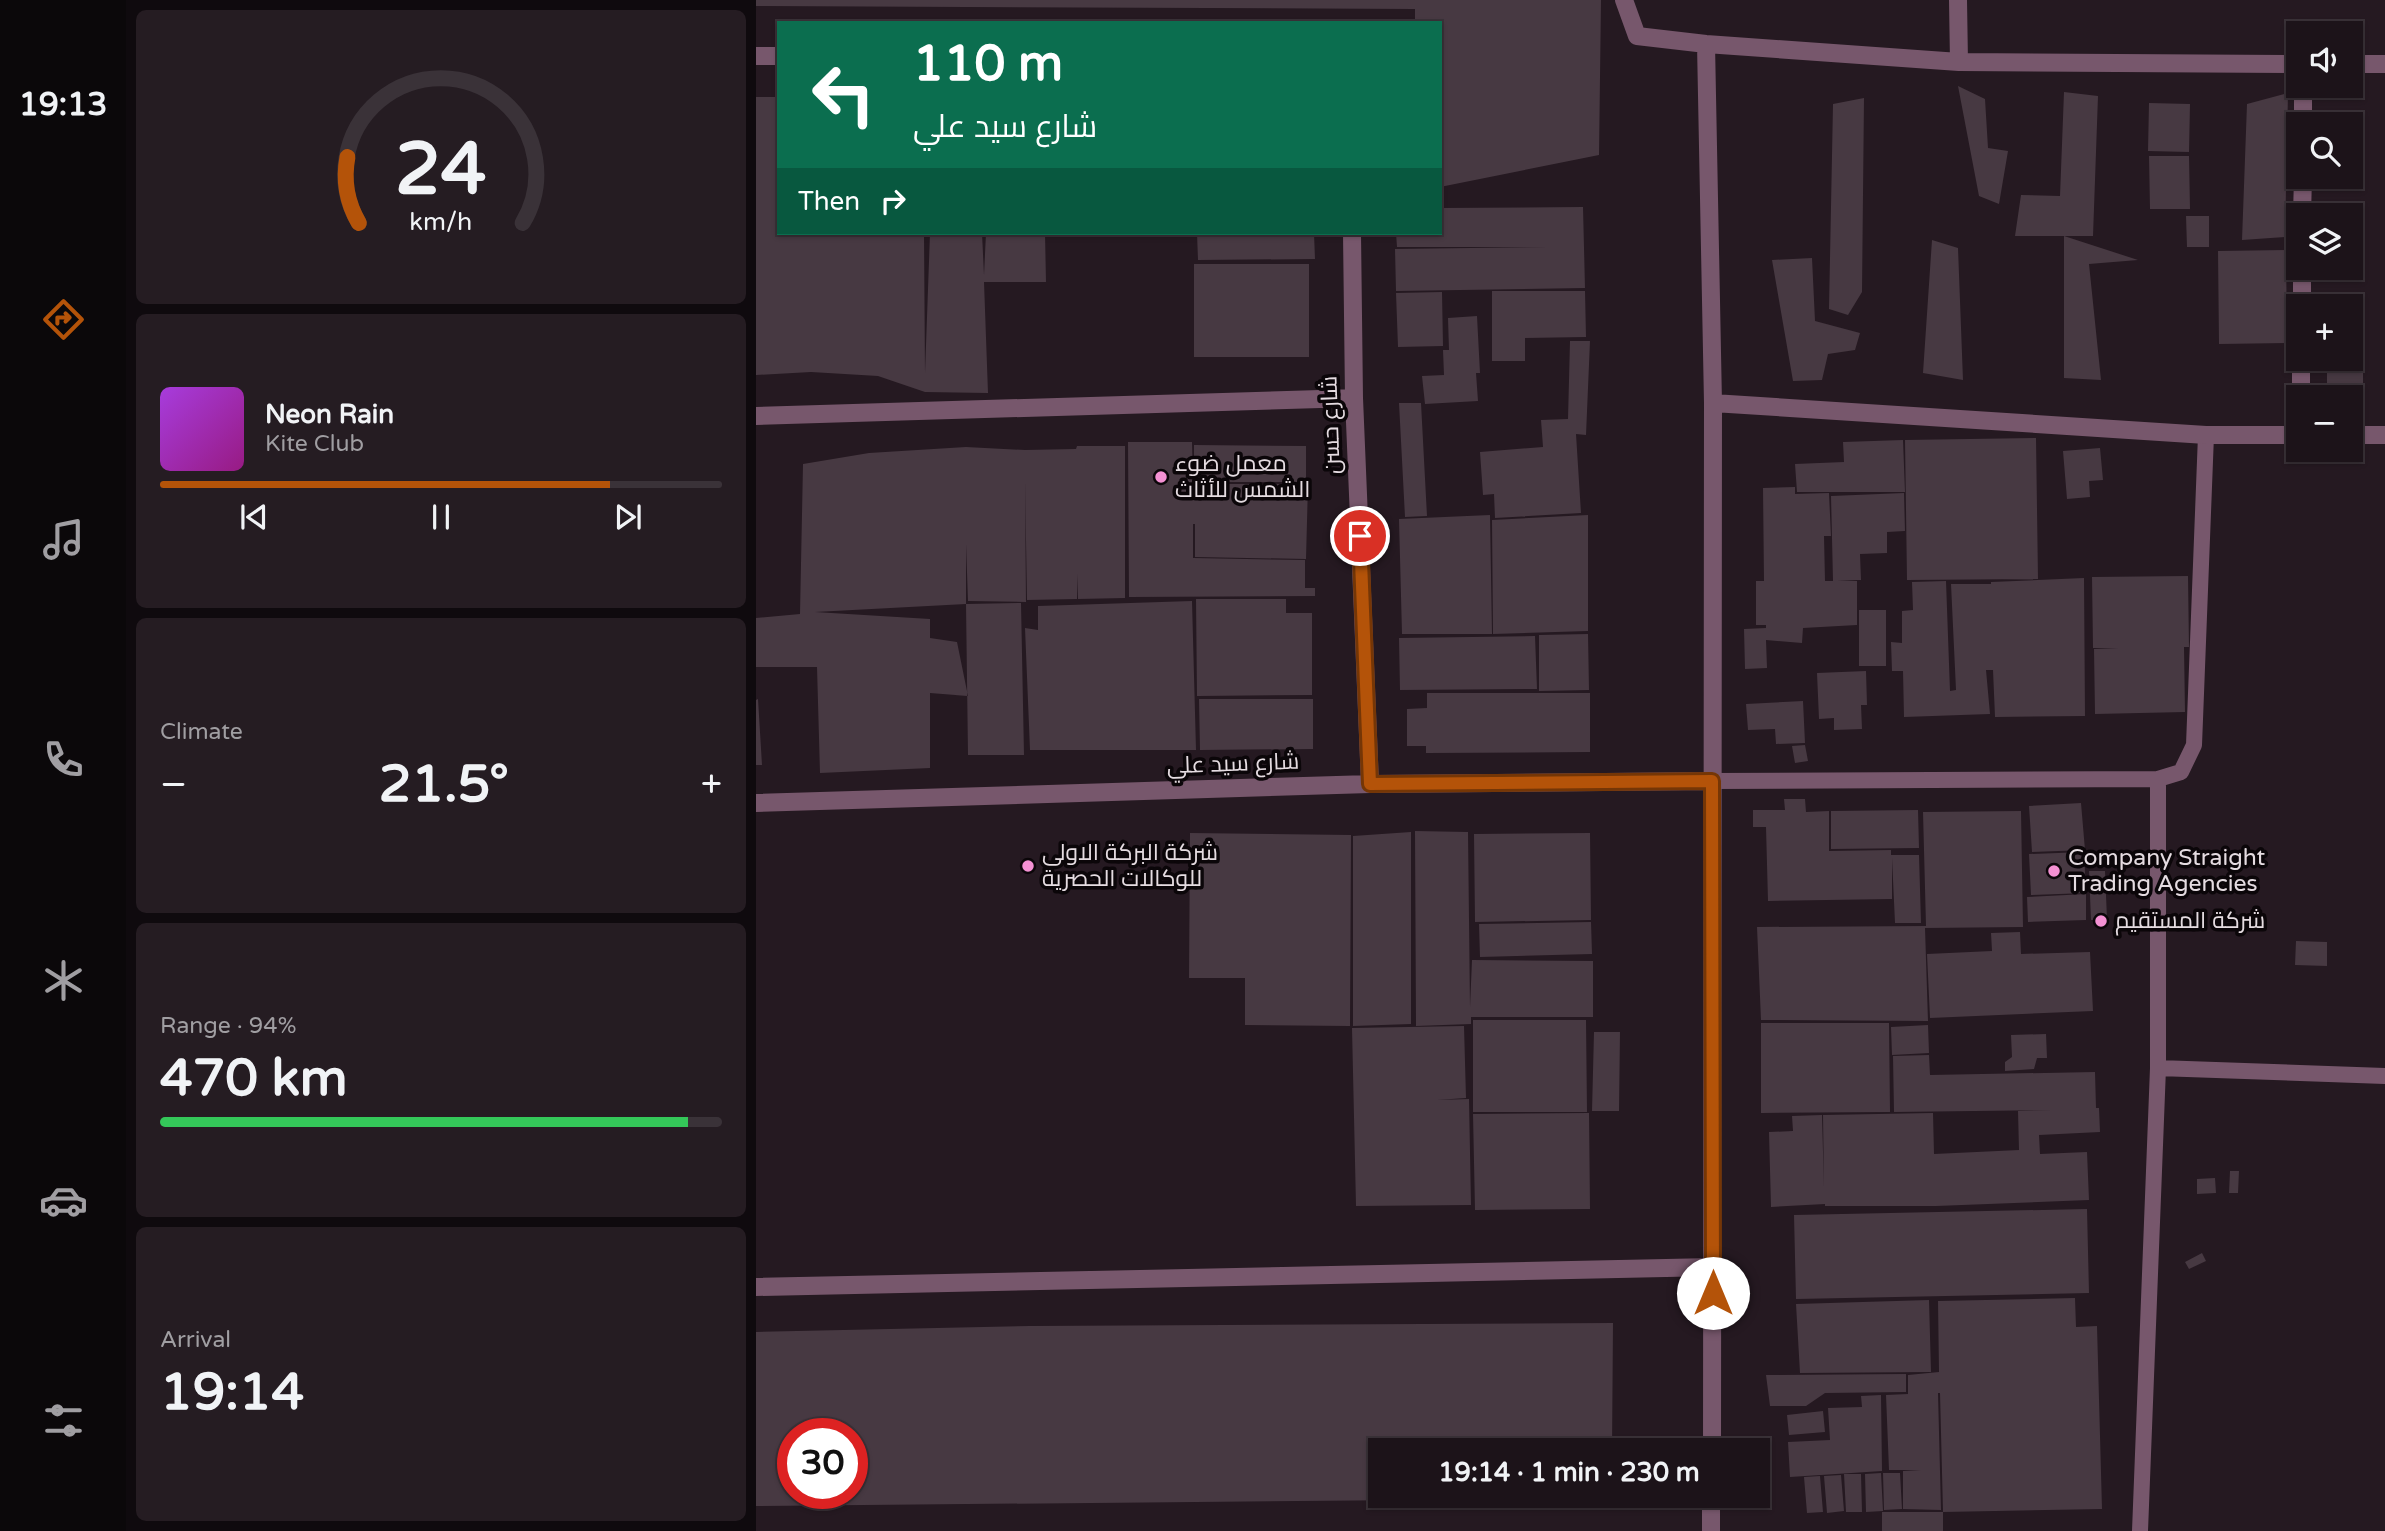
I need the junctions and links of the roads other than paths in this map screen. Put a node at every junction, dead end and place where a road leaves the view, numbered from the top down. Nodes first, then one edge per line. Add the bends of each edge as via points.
1 (1624, 0) edge
2 (1958, 0) edge
3 (1706, 44) junction
4 (756, 56) edge
5 (777, 56) edge
6 (1959, 62) junction
7 (2286, 64) edge
8 (2363, 64) edge
9 (2385, 64) edge
10 (1352, 235) edge
11 (1354, 398) junction
12 (1713, 403) junction
13 (756, 416) edge
14 (2206, 435) junction
15 (2286, 435) edge
16 (2363, 435) edge
17 (2385, 435) edge
18 (2158, 779) junction
19 (1712, 781) junction
20 (1370, 784) junction
21 (756, 803) edge
22 (2158, 1068) junction
23 (2385, 1076) edge
24 (1713, 1267) junction
25 (756, 1287) edge
26 (1712, 1438) edge
27 (1712, 1508) edge
28 (1711, 1531) edge
29 (2140, 1531) edge

1 - 3 street via 1637,36
2 - 6 street
3 - 6 street
3 - 12 street
4 - 5 street
6 - 7 street
8 - 9 street
10 - 11 street, شارع حسن
11 - 13 street
11 - 20 street, شارع حسن
12 - 14 street
12 - 19 street
14 - 15 street
14 - 18 lane via 2194,745 2181,772
16 - 17 street
18 - 19 lane
18 - 22 lane
19 - 20 street, شارع سيد علي
19 - 24 street
20 - 21 street, شارع سيد علي
22 - 23 lane
22 - 29 lane
24 - 25 street
24 - 26 street
27 - 28 street

